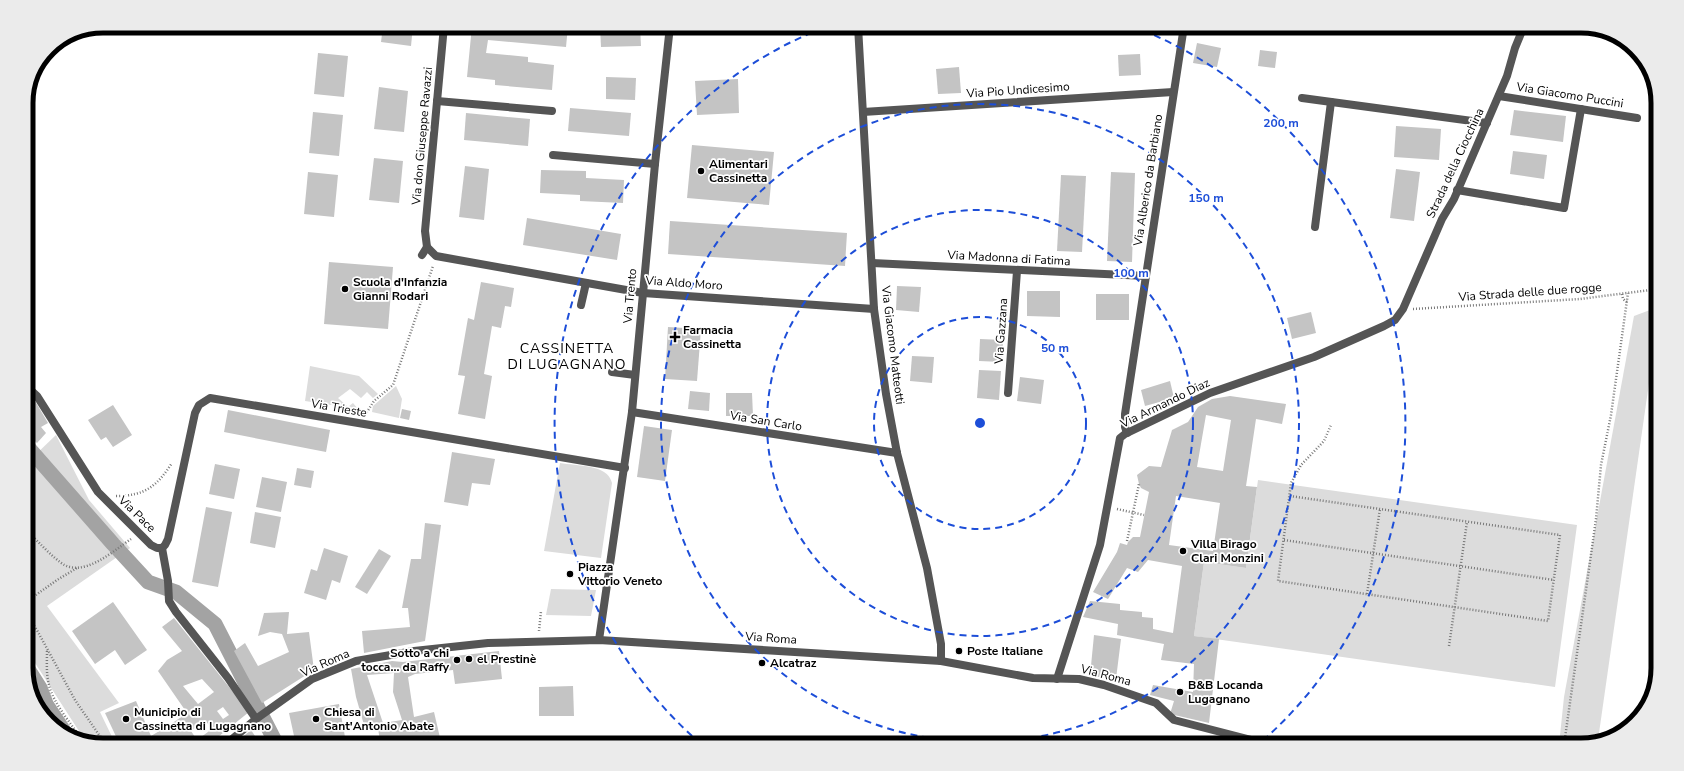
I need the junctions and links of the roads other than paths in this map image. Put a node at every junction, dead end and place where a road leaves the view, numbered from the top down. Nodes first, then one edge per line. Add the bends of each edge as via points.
1 (443, 33) edge
2 (669, 33) edge
3 (858, 33) edge
4 (1183, 33) edge
5 (1521, 33) edge
6 (1174, 92) junction
7 (1499, 96) junction
8 (1302, 98) dead end
9 (437, 101) junction
10 (1331, 102) junction
11 (1582, 109) junction
12 (552, 110) dead end
13 (863, 112) junction
14 (1637, 118) dead end
15 (1487, 123) junction
16 (553, 155) dead end
17 (655, 164) junction
18 (1458, 190) junction
19 (1315, 227) dead end
20 (427, 247) junction
21 (422, 255) dead end
22 (872, 263) junction
23 (1017, 271) junction
24 (1146, 276) junction
25 (586, 283) junction
26 (643, 293) junction
27 (581, 305) dead end
28 (874, 309) junction
29 (1403, 310) joint
30 (612, 372) dead end
31 (635, 375) junction
32 (33, 392) edge
33 (1008, 393) dead end
34 (632, 412) junction
35 (1127, 433) junction
36 (898, 453) junction
37 (625, 468) junction
38 (162, 548) junction
39 (599, 640) junction
40 (941, 661) junction
41 (1057, 679) junction
42 (256, 719) junction
43 (233, 738) edge
44 (1244, 738) edge

1 - 9 street, Via don Giuseppe Ravazzi
2 - 17 street, Via Trento
3 - 13 street, Via Giacomo Matteotti
4 - 6 street, Via Alberico da Barbiano
5 - 7 street, Strada della Ciocchina
6 - 13 street, Via Pio Undicesimo
6 - 24 street, Via Alberico da Barbiano
7 - 11 street, Via Giacomo Puccini
7 - 15 street, Strada della Ciocchina
8 - 10 street
9 - 12 street
9 - 20 street, Via don Giuseppe Ravazzi via 425,231
10 - 15 street
10 - 19 street
11 - 14 street, Via Giacomo Puccini
11 - 18 street via 1564,208
13 - 22 street, Via Giacomo Matteotti
15 - 18 street, Strada della Ciocchina
16 - 17 street
17 - 26 street, Via Trento
18 - 29 street, Strada della Ciocchina via 1440,223
20 - 21 street
20 - 25 street, Via Aldo Moro via 436,256
22 - 23 street, Via Madonna di Fatima
22 - 28 street, Via Giacomo Matteotti
23 - 24 street, Via Madonna di Fatima
23 - 33 street, Via Gazzana
24 - 35 street, Via Alberico da Barbiano via 1125,414
25 - 26 street, Via Aldo Moro
25 - 27 street
26 - 28 street, Via Aldo Moro
26 - 31 street, Via Trento
28 - 36 street, Via Giacomo Matteotti via 886,394
29 - 35 street, Via Armando Diaz via 1384,326 1314,356 1210,393
30 - 31 street
31 - 34 street, Via Trento
32 - 38 street, Via Pace via 98,492 152,545
34 - 36 street, Via San Carlo
34 - 37 street, Via Trento
35 - 41 street, Via Armando Diaz via 1120,438 1100,545
36 - 40 street, Via Giacomo Matteotti via 927,568
37 - 38 street, Via Trieste via 210,398 198,405 195,413 168,539
37 - 39 street, Via Trento
38 - 42 street via 170,601 176,612 228,678
39 - 40 street, Via Roma
39 - 42 street, Via Roma via 488,643 414,651 356,661 345,668 312,679
40 - 41 street, Via Roma via 1033,678
41 - 44 street, Via Roma via 1079,679 1104,685 1156,703 1174,720
42 - 43 street

